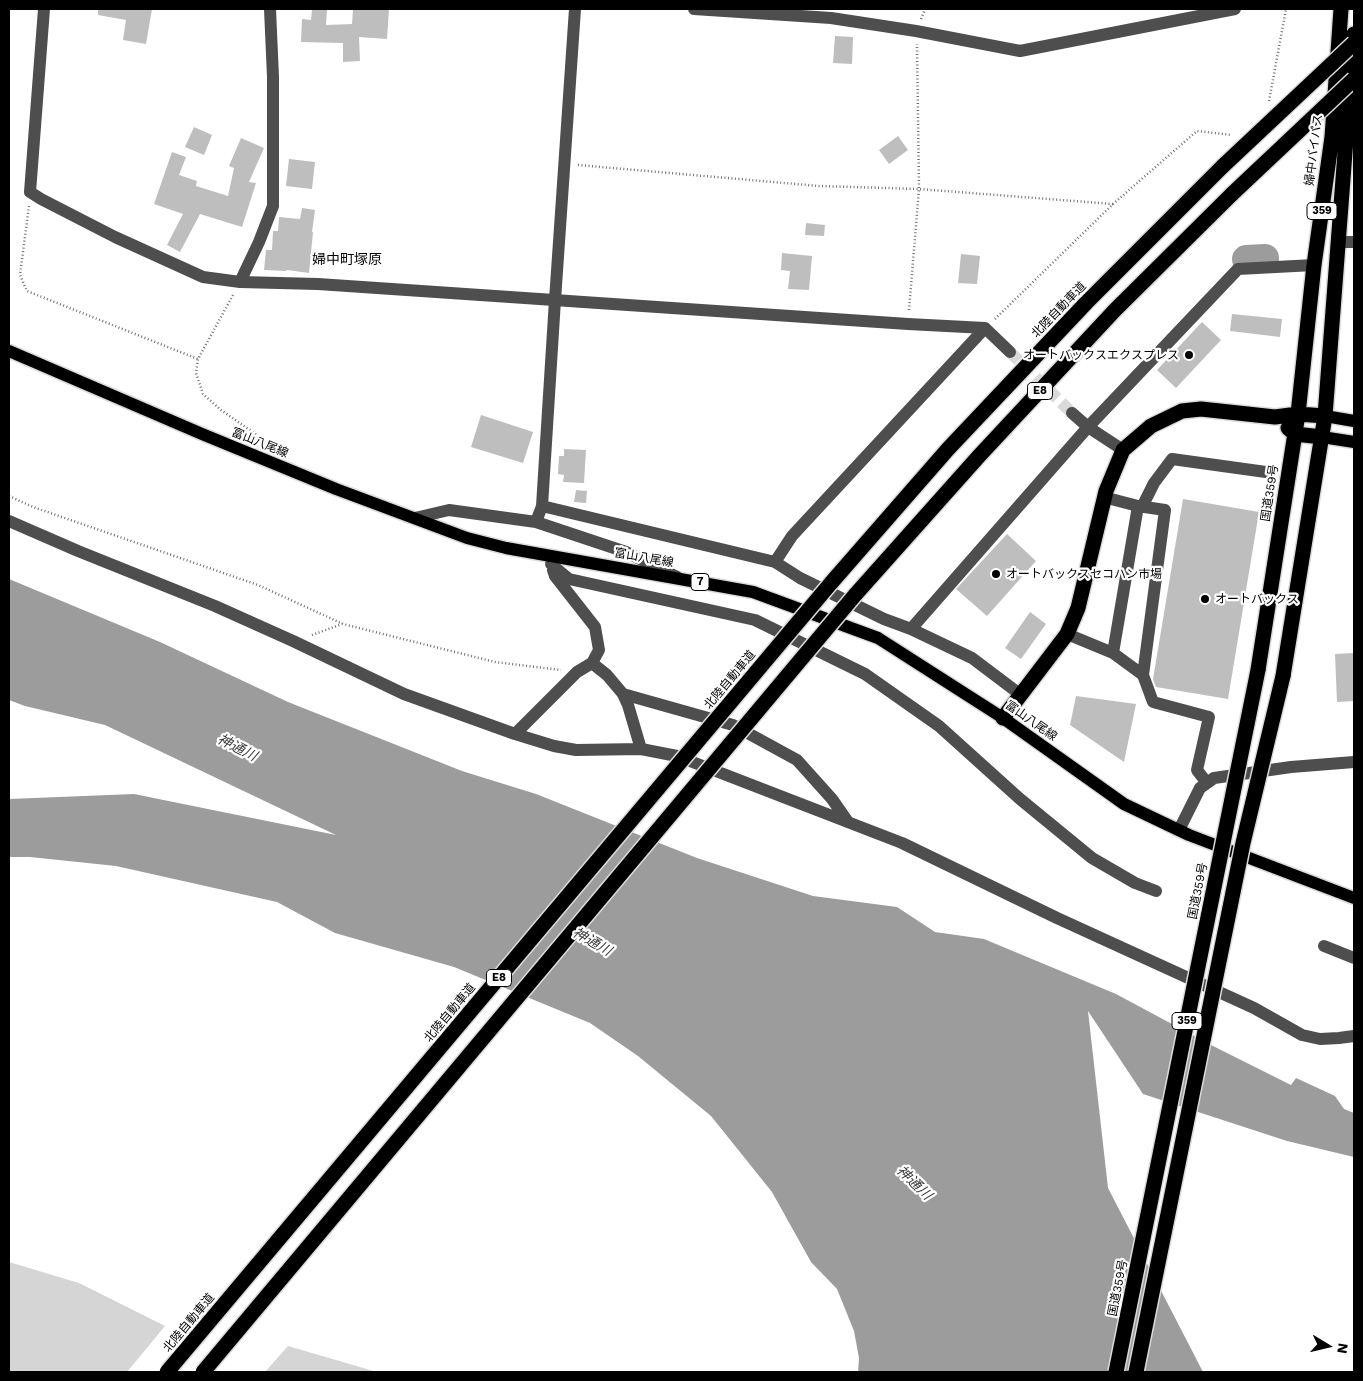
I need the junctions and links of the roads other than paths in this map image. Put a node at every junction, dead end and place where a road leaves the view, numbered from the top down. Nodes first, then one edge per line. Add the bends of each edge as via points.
1 (44, 9) edge
2 (270, 9) edge
3 (575, 9) edge
4 (694, 9) edge
5 (1235, 9) edge
6 (1342, 9) edge
7 (1174, 15) edge
8 (1354, 34) edge
9 (1354, 43) edge
10 (1354, 79) edge
11 (1338, 242) junction
12 (1354, 242) edge
13 (1314, 264) junction
14 (240, 282) junction
15 (555, 300) junction
16 (985, 328) junction
17 (9, 351) edge
18 (1010, 352) tunnel mouth
19 (1072, 413) tunnel mouth
20 (1298, 414) junction
21 (1325, 416) junction
22 (1275, 417) junction
23 (1354, 421) edge
24 (1088, 427) junction
25 (1295, 434) junction
26 (1322, 438) junction
27 (1354, 442) edge
28 (1123, 450) junction
29 (1266, 472) dead end
30 (1111, 499) dead end
31 (542, 506) junction
32 (1140, 507) junction
33 (415, 518) junction
34 (9, 520) edge
35 (536, 522) junction
36 (548, 559) junction
37 (775, 562) junction
38 (682, 579) junction
39 (911, 629) junction
40 (1067, 634) junction
41 (1113, 653) junction
42 (592, 663) junction
43 (1142, 675) junction
44 (623, 694) junction
45 (1021, 696) junction
46 (1003, 718) junction
47 (515, 734) junction
48 (641, 749) junction
49 (1354, 762) edge
50 (1207, 783) junction
51 (848, 822) junction
52 (1180, 830) junction
53 (1156, 891) dead end
54 (1354, 898) edge
55 (1324, 946) dead end
56 (1354, 958) edge
57 (1354, 1036) edge
58 (167, 1372) edge
59 (203, 1372) edge
60 (1116, 1372) edge
61 (1136, 1372) edge

1 - 14 street via 30,192 115,237 202,277
2 - 14 street via 273,206
3 - 15 street
4 - 7 street via 831,18 1020,51
5 - 7 street
6 - 13 highway, 婦中バイパス / 359 via 1332,137
8 - 11 highway, 359
9 - 58 highway, 北陸自動車道 / E8, bridge via 1223,166 1086,303 955,442 831,583
10 - 59 highway, E8, bridge via 1115,310 855,595
11 - 12 street
11 - 21 highway, 359
13 - 20 highway, 婦中バイパス / 359
13 - 24 street via 1238,269
14 - 15 street
15 - 16 street
15 - 31 street
16 - 18 street
16 - 37 street via 792,536
17 - 33 main road, 富山八尾線 / 7 via 202,434
19 - 24 street
20 - 21 highway
20 - 22 highway
20 - 25 highway, 国道359号 / 359
21 - 23 main road
21 - 26 highway, 359
22 - 25 highway
22 - 28 highway via 1201,409 1182,411 1151,426
24 - 28 street
24 - 39 street
25 - 26 highway
25 - 60 highway, 国道359号 / 359, bridge via 1258,670
26 - 27 main road
26 - 61 highway, 359, bridge via 1283,676 1243,843
28 - 40 highway via 1106,491 1078,608
29 - 32 street via 1172,459
30 - 32 street
31 - 35 street
31 - 37 street
32 - 41 street
32 - 43 street via 1165,510
33 - 35 street via 449,510
33 - 36 main road, 富山八尾線 / 7 via 467,538
34 - 47 street via 215,606 404,694
35 - 38 street via 626,552
36 - 38 main road, 富山八尾線 / 7
36 - 42 street via 555,576 595,627 599,650
36 - 53 street via 570,579 755,620 865,674 939,726 1092,858 1135,883
37 - 39 street via 800,578
38 - 46 main road, 富山八尾線 / 7 via 753,592 878,638
39 - 45 street via 972,658
40 - 41 street
40 - 45 highway
41 - 43 street
42 - 44 street
42 - 47 street via 577,672
43 - 50 street via 1153,702 1209,717 1196,770
44 - 48 street
44 - 51 street via 733,725 797,760
45 - 46 highway
46 - 52 main road, 富山八尾線 / 7 via 1124,804
47 - 48 street via 576,750
48 - 51 street via 677,756
49 - 50 street via 1214,778
50 - 52 street via 1200,788
51 - 57 street via 902,843 1056,918 1254,1008 1302,1035 1320,1038
52 - 54 main road, 富山八尾線 / 7
55 - 56 street

